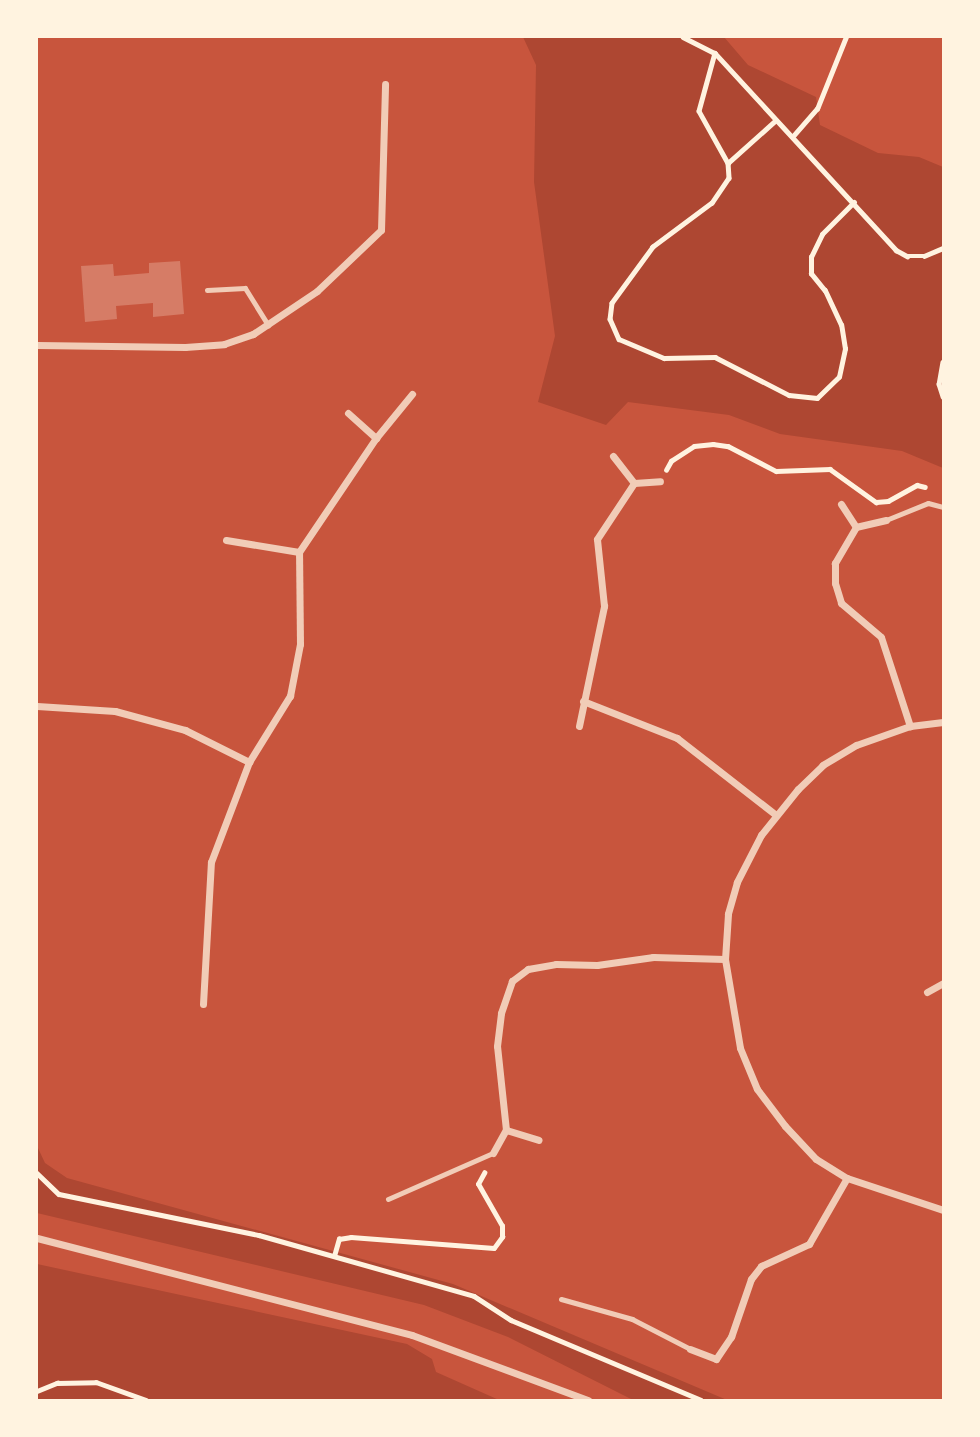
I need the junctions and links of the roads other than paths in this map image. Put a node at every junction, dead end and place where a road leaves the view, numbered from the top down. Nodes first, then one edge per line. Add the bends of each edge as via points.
1 (384, 83) dead end
2 (207, 289) dead end
3 (268, 325) junction
4 (37, 345) edge
5 (412, 394) dead end
6 (348, 413) dead end
7 (376, 438) junction
8 (613, 456) dead end
9 (660, 481) road end
10 (634, 484) junction
11 (841, 503) dead end
12 (943, 507) edge
13 (886, 520) joint
14 (856, 527) junction
15 (226, 540) dead end
16 (299, 552) junction
17 (583, 701) junction
18 (37, 706) edge
19 (943, 722) edge
20 (579, 726) dead end
21 (910, 726) junction
22 (249, 762) junction
23 (776, 815) junction
24 (726, 959) junction
25 (943, 983) edge
26 (927, 992) dead end
27 (203, 1004) dead end
28 (506, 1130) junction
29 (538, 1140) dead end
30 (494, 1153) joint
31 (847, 1178) junction
32 (388, 1199) dead end
33 (943, 1210) edge
34 (37, 1238) edge
35 (561, 1299) dead end
36 (690, 1349) joint
37 (588, 1400) edge

1 - 3 street via 381,230 317,290
2 - 3 lane via 246,288
3 - 4 street via 224,344
5 - 7 street
6 - 7 street
7 - 16 street
8 - 10 street
9 - 10 street
10 - 17 street via 597,539 604,606
11 - 14 street
12 - 13 lane via 928,503
13 - 14 street
14 - 21 street via 835,563 835,583 841,603 881,637
15 - 16 street
16 - 22 street via 300,644 290,696
17 - 20 street
17 - 23 street via 677,738
18 - 22 street via 127,714 185,730
19 - 21 street
21 - 23 street via 878,735 823,765
22 - 27 street via 211,862
23 - 24 street via 737,882 728,914
24 - 28 street via 653,957 528,969 512,981 501,1013 497,1046
24 - 31 street via 740,1048 757,1089 816,1158
25 - 26 street
28 - 29 street
28 - 30 street
30 - 32 lane
31 - 33 street
31 - 36 street via 809,1244 761,1266 742,1296 731,1336 716,1359
34 - 37 street via 412,1335
35 - 36 lane via 632,1319

